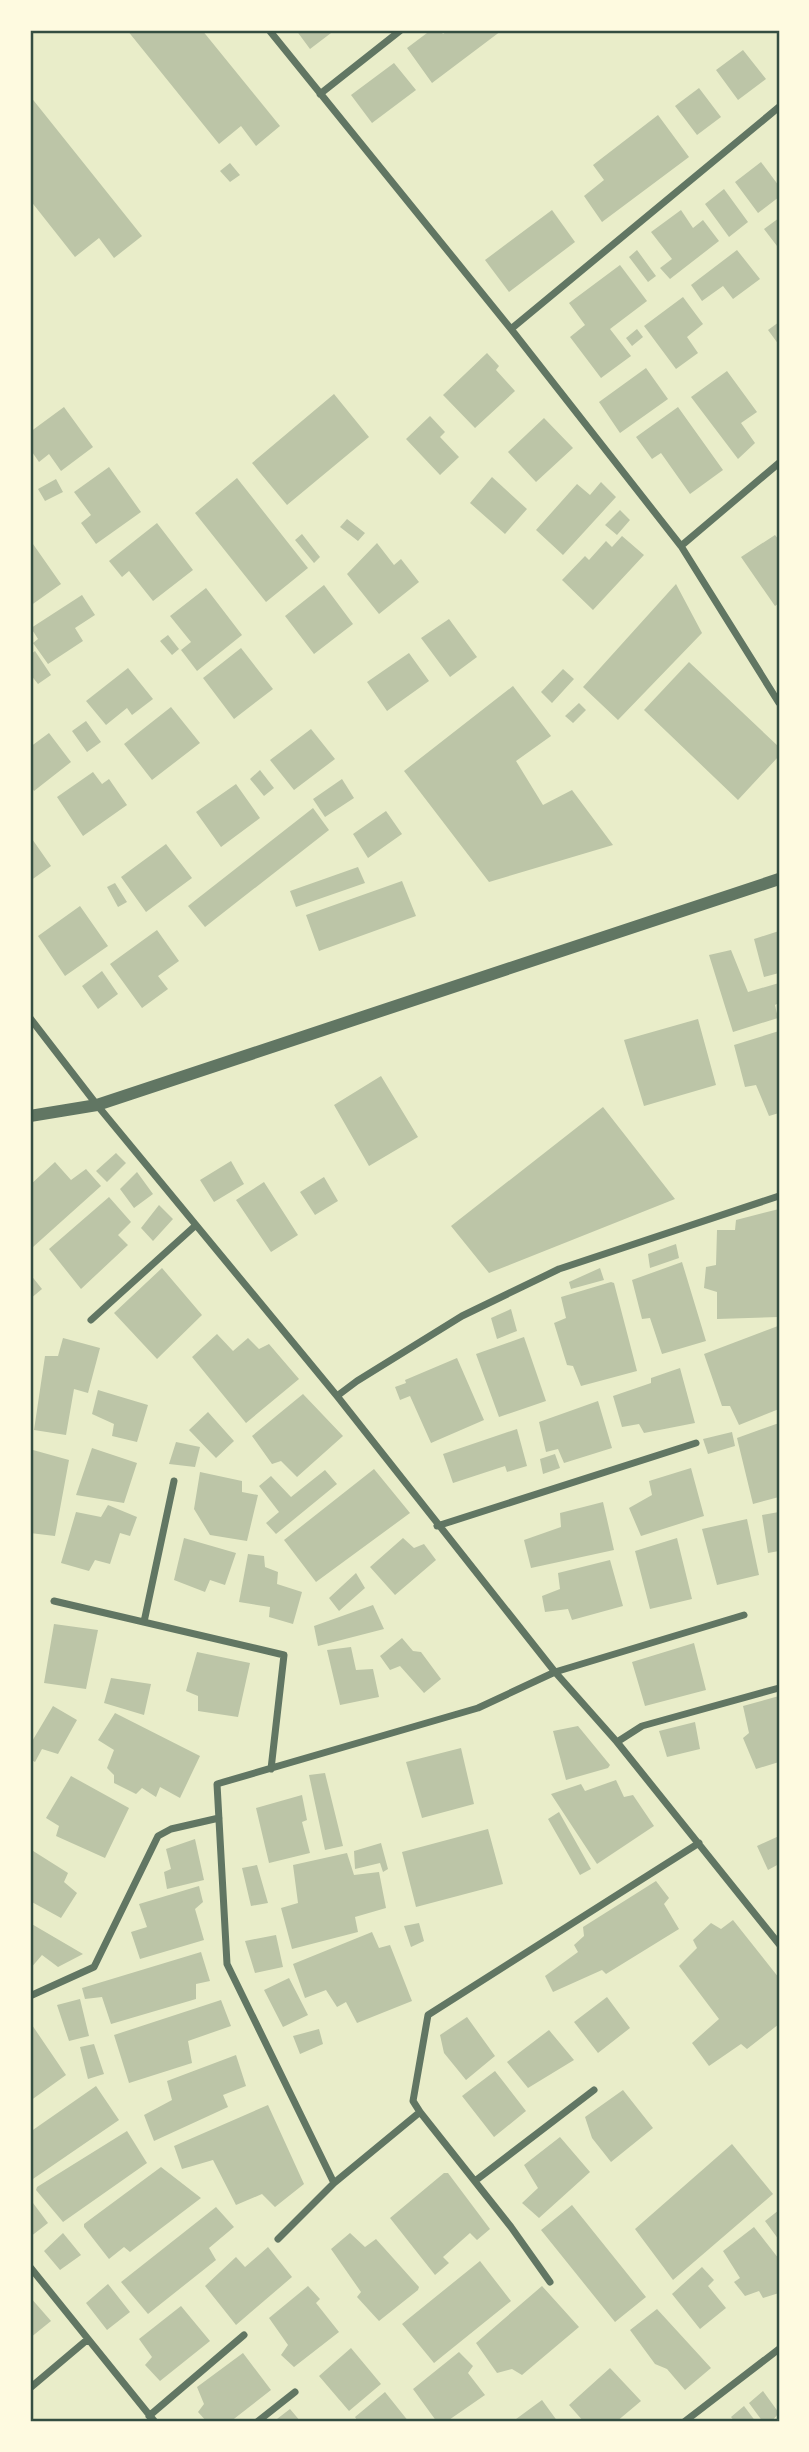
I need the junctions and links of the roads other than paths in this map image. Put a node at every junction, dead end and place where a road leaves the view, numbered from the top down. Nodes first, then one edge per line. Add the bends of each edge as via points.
1 (269, 30) edge
2 (401, 30) edge
3 (320, 93) junction
4 (779, 107) edge
5 (511, 328) junction
6 (779, 463) edge
7 (681, 546) junction
8 (779, 703) edge
9 (779, 879) edge
10 (30, 1018) edge
11 (97, 1105) junction
12 (30, 1116) edge
13 (779, 1196) edge
14 (196, 1225) junction
15 (91, 1320) dead end
16 (337, 1396) junction
17 (696, 1443) dead end
18 (174, 1481) dead end
19 (437, 1526) junction
20 (54, 1601) dead end
21 (744, 1615) dead end
22 (144, 1622) junction
23 (555, 1672) junction
24 (779, 1688) edge
25 (617, 1742) junction
26 (271, 1769) junction
27 (219, 1818) junction
28 (699, 1843) junction
29 (779, 1944) edge
30 (30, 1996) edge
31 (594, 2090) dead end
32 (420, 2112) junction
33 (475, 2181) junction
34 (334, 2183) junction
35 (278, 2239) dead end
36 (30, 2267) edge
37 (550, 2282) dead end
38 (244, 2335) dead end
39 (88, 2339) junction
40 (779, 2349) edge
41 (30, 2388) edge
42 (295, 2392) dead end
43 (152, 2419) edge
44 (257, 2422) edge
45 (684, 2422) edge

1 - 3 street
2 - 3 street
3 - 5 street
4 - 5 street
5 - 7 street
6 - 7 street
7 - 8 street
9 - 11 street
10 - 11 street
11 - 12 street
11 - 14 street
13 - 16 street via 559,1269 462,1316
14 - 15 street
14 - 16 street
16 - 19 street
17 - 19 street
18 - 22 street
19 - 23 street
20 - 22 street
21 - 23 street
22 - 26 street via 284,1655
23 - 25 street
23 - 26 street via 478,1708
24 - 25 street via 642,1726
25 - 28 street
26 - 27 street via 216,1784
27 - 30 street via 158,1836 94,1967
27 - 34 street via 227,1964
28 - 29 street
28 - 32 street via 428,2015 413,2101
31 - 33 street
32 - 33 street
32 - 34 street
33 - 37 street
34 - 35 street
36 - 39 street
38 - 43 street
39 - 41 street
39 - 43 street
40 - 45 street
42 - 44 street

